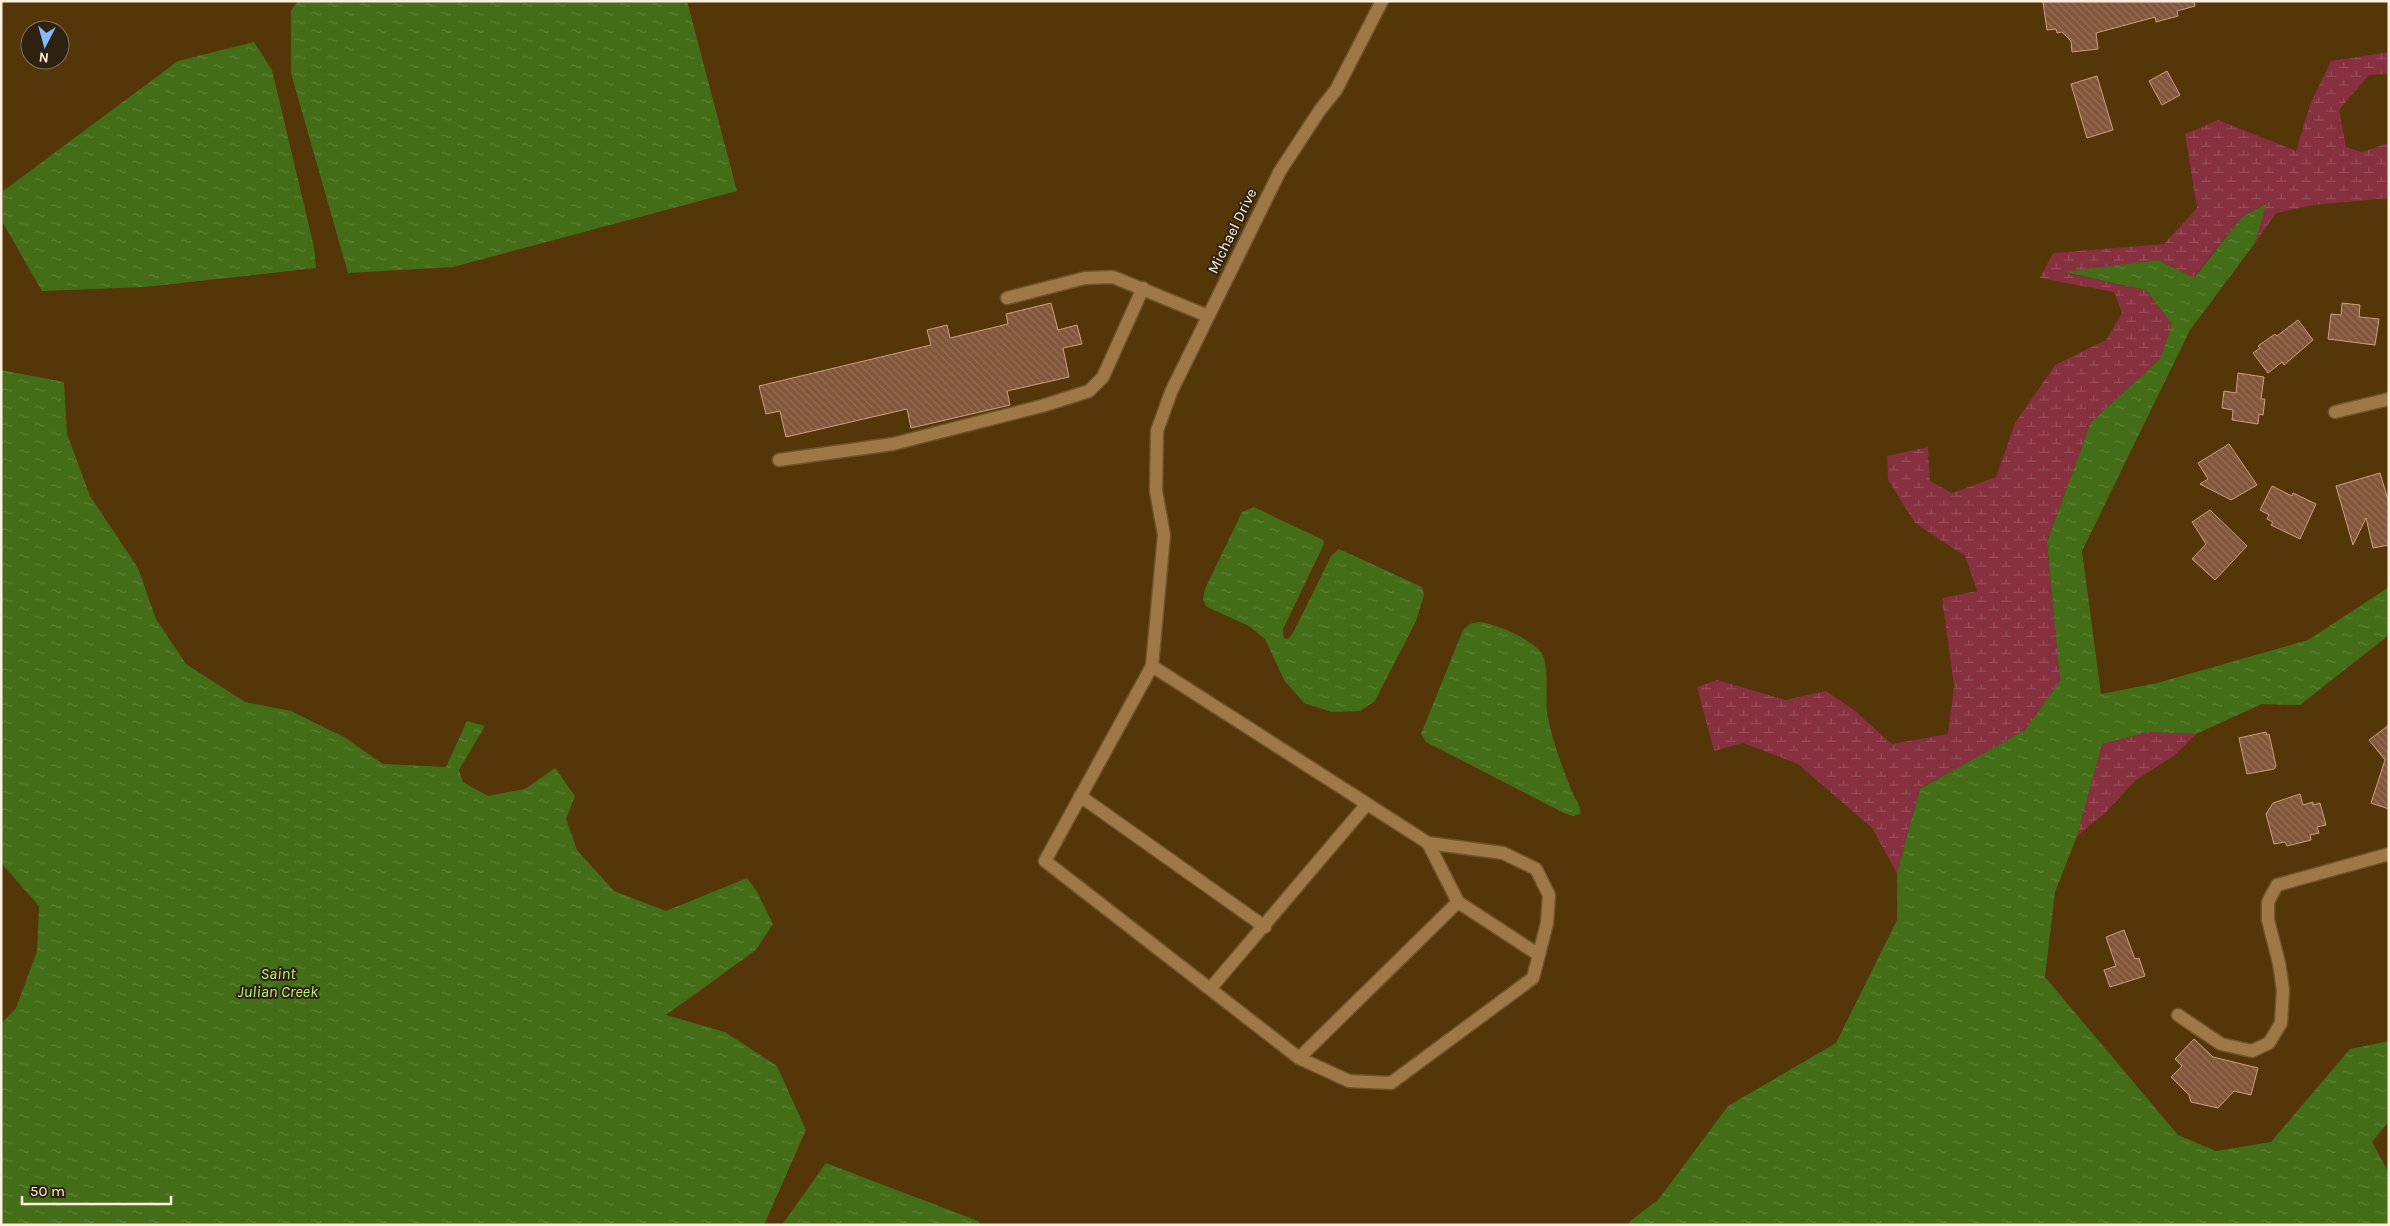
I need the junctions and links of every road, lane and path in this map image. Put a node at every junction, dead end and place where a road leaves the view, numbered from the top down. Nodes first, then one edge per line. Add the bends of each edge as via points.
1 (1382, 1) edge
2 (1143, 288) junction
3 (1007, 298) dead end
4 (1208, 316) junction
5 (2389, 398) edge
6 (2336, 412) dead end
7 (779, 460) dead end
8 (1152, 666) junction
9 (1080, 796) junction
10 (1367, 804) junction
11 (1428, 843) junction
12 (2389, 854) edge
13 (1458, 902) junction
14 (1265, 927) junction
15 (1539, 955) junction
16 (1210, 989) junction
17 (2178, 1015) dead end
18 (1299, 1058) junction

1 - 4 street, Michael Drive via 1336,90 1280,171
2 - 3 street via 1113,277 1085,278
2 - 4 street
2 - 7 street via 1103,377 1089,391 893,444
4 - 8 street, Michael Drive via 1171,392 1157,431 1156,491 1164,536
5 - 6 street
8 - 9 street
8 - 10 street
9 - 14 street
9 - 16 street via 1045,861
10 - 11 street
10 - 14 street
11 - 13 street
11 - 15 street via 1503,853 1536,869 1549,895 1547,923
12 - 17 street via 2277,885 2268,902 2268,920 2283,990 2281,1023 2269,1043 2252,1051 2221,1044
13 - 15 street
13 - 18 street
14 - 16 street
15 - 18 street via 1533,978 1391,1083 1349,1080
16 - 18 street

